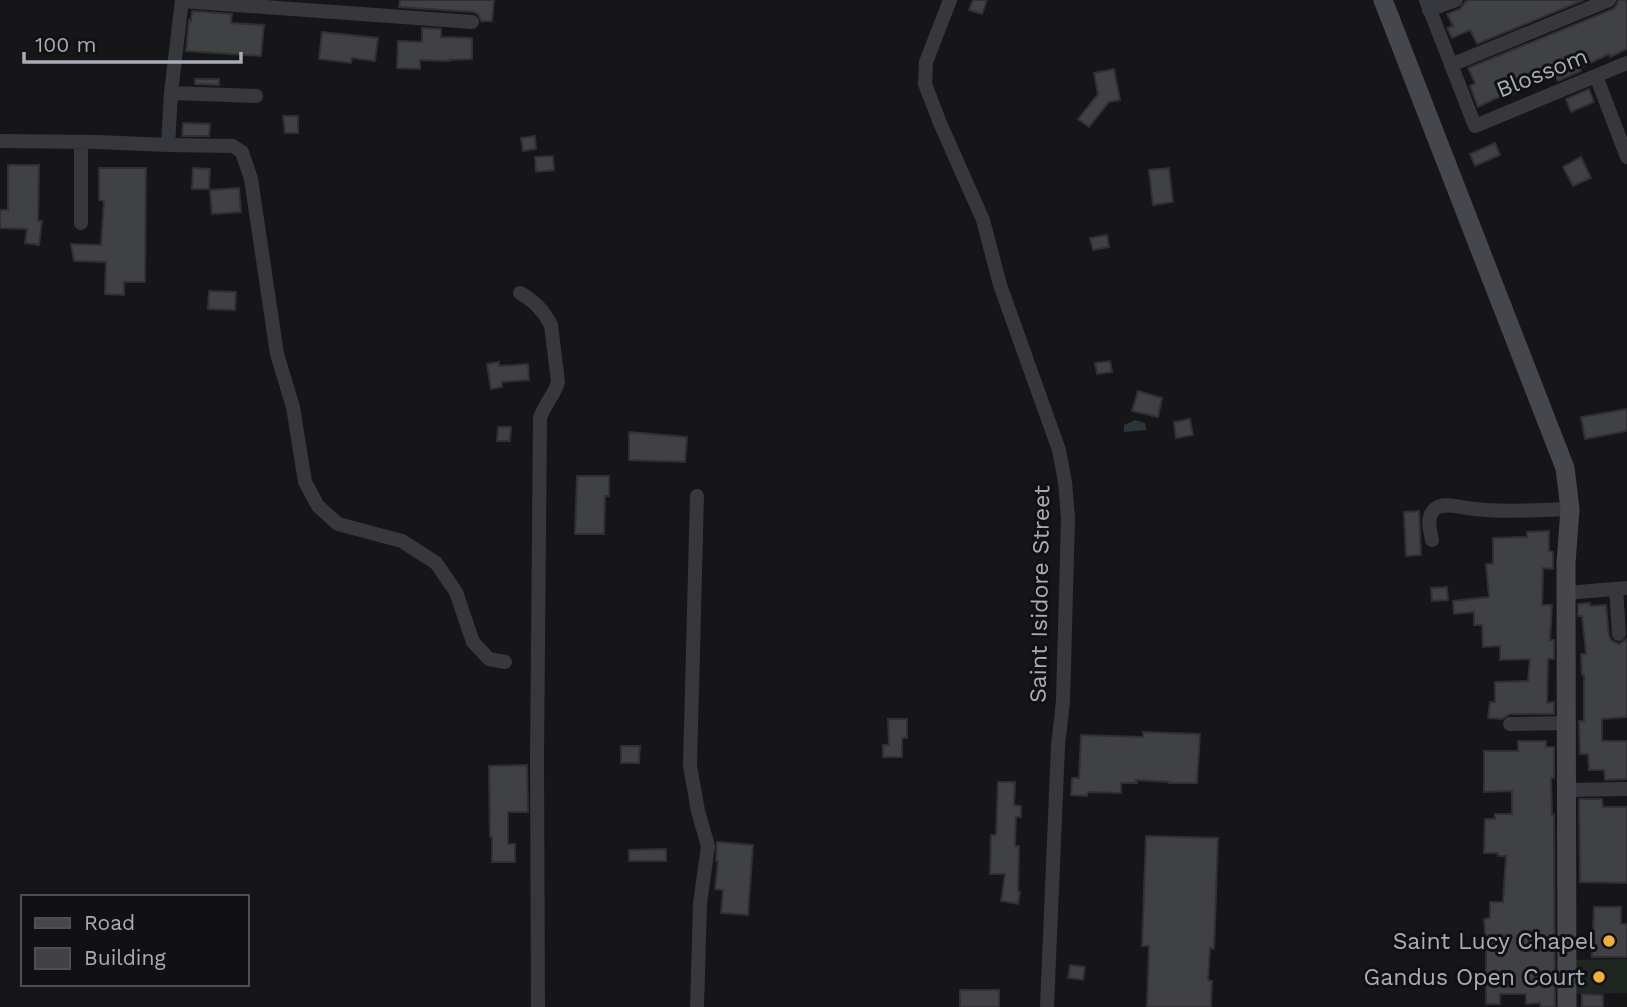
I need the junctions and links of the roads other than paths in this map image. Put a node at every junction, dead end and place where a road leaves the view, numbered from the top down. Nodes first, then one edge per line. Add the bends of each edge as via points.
1 (182, 0) edge
2 (950, 0) edge
3 (1383, 0) edge
4 (1456, 0) edge
5 (1609, 0) edge
6 (1427, 5) edge
7 (472, 22) dead end
8 (1627, 63) edge
9 (1451, 65) junction
10 (1596, 76) junction
11 (172, 93) junction
12 (256, 96) dead end
13 (0, 141) edge
14 (82, 142) junction
15 (168, 145) junction
16 (1627, 157) edge
17 (81, 223) dead end
18 (520, 293) dead end
19 (697, 496) dead end
20 (1570, 509) junction
21 (1432, 540) dead end
22 (1621, 589) edge
23 (1566, 593) junction
24 (1619, 634) dead end
25 (505, 662) dead end
26 (1566, 723) junction
27 (1510, 724) dead end
28 (1627, 789) edge
29 (1566, 790) junction
30 (538, 1007) edge
31 (697, 1007) edge
32 (1047, 1007) edge
33 (1567, 1007) edge

1 - 7 street
1 - 11 street
2 - 32 street, Saint Isidore Street via 926,62 925,83 983,220 1000,285 1059,450 1065,482 1063,701
3 - 20 street via 1565,468
4 - 6 street
5 - 9 street
6 - 9 street
8 - 10 street, Blossom
9 - 10 street, Blossom via 1475,126
10 - 16 street
11 - 12 street
11 - 15 street
13 - 14 street
14 - 15 street
14 - 17 street
15 - 25 street via 233,146 242,152 251,179 277,354 293,407 305,482 318,506 338,524 402,541 436,563 456,592 473,642 489,659
18 - 30 street via 532,299 551,325 558,383 540,418
19 - 31 street via 691,766 708,846 700,904
20 - 21 street via 1439,506 1430,518
20 - 23 street
22 - 23 street
22 - 24 street
23 - 26 street
26 - 27 street
26 - 29 street
28 - 29 street
29 - 33 street

